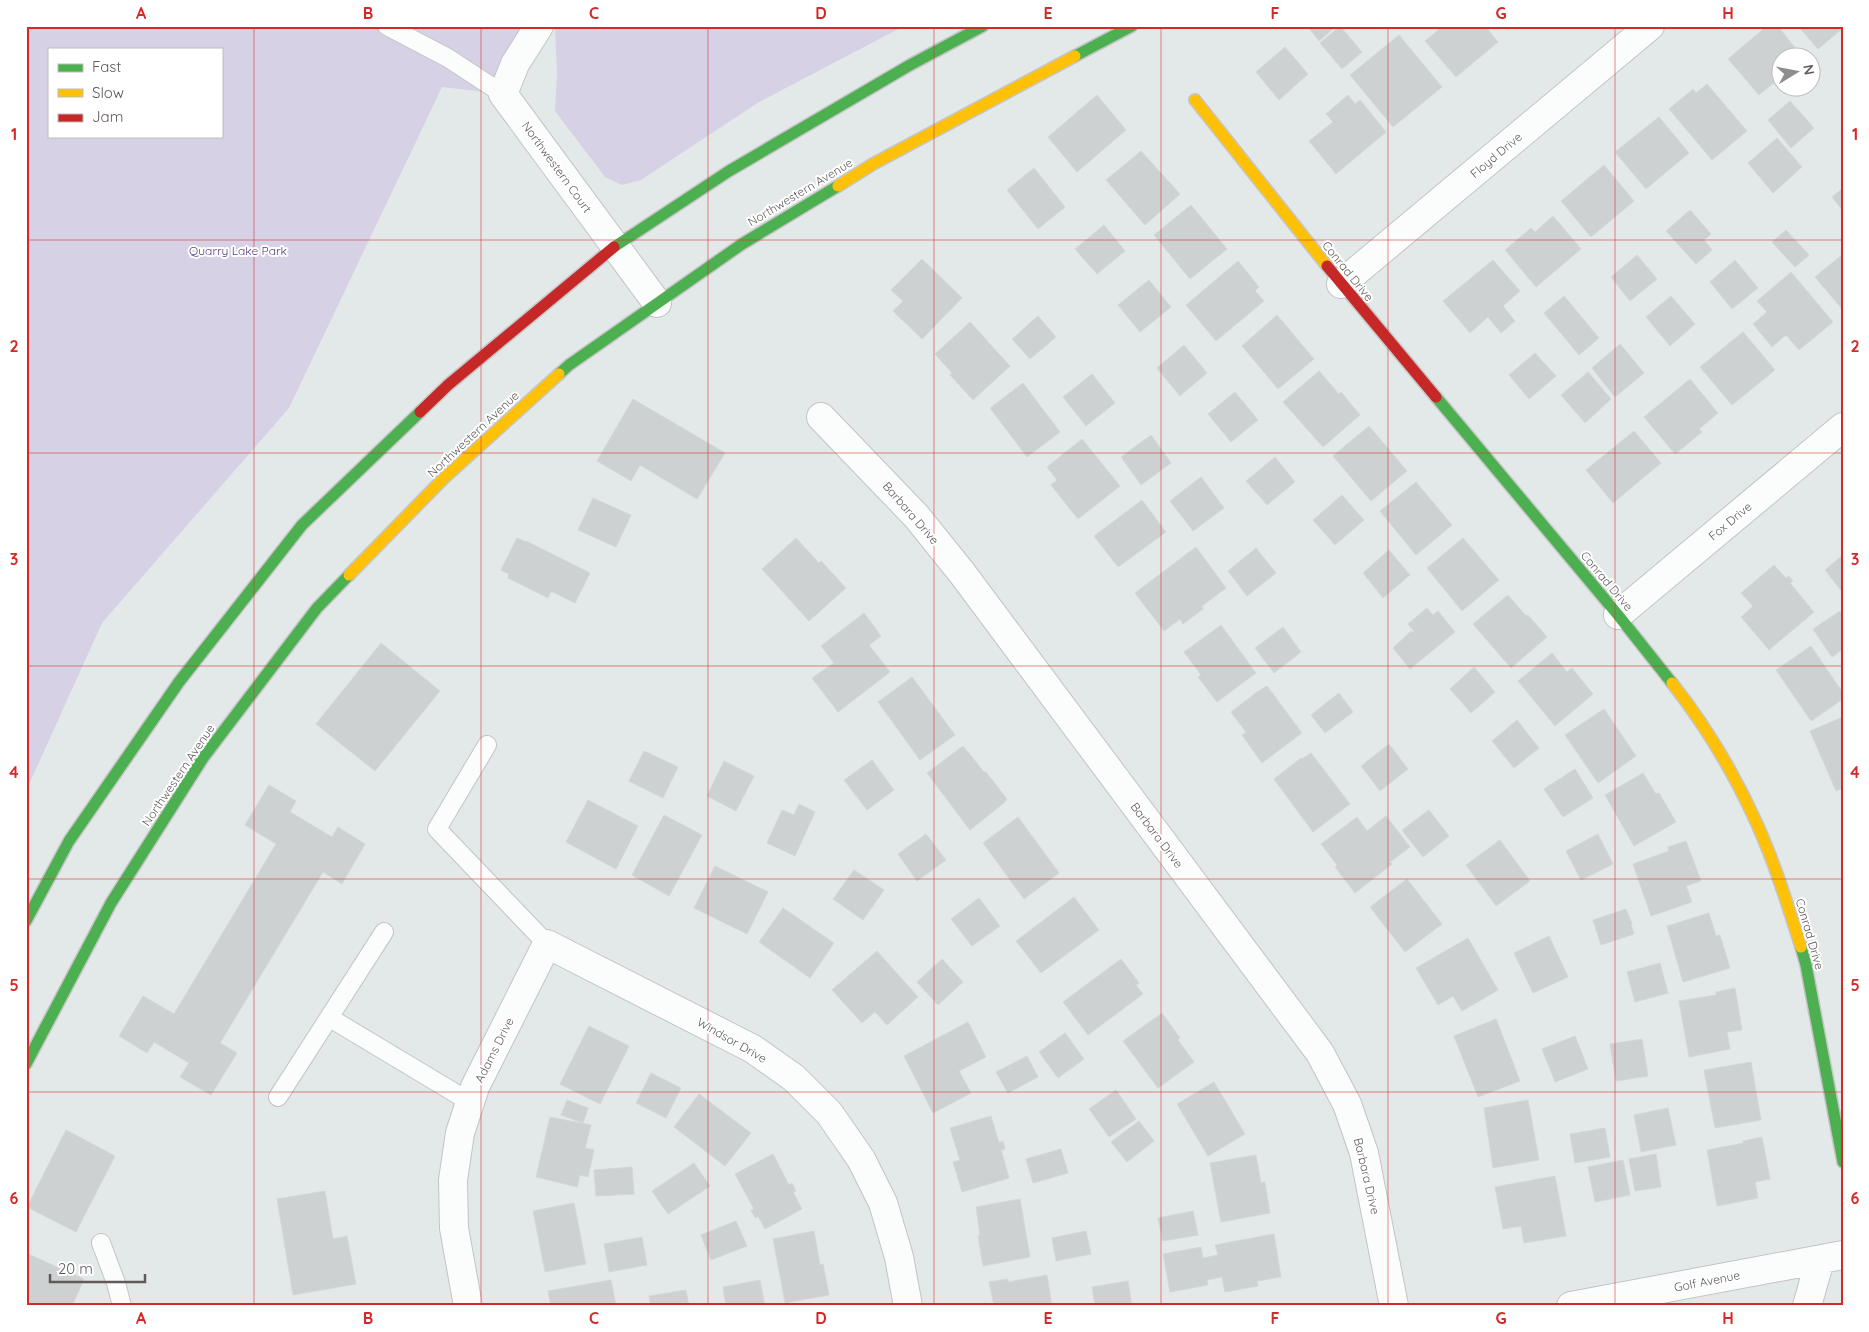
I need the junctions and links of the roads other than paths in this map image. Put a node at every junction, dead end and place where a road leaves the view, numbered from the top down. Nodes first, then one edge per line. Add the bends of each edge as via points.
1 (387, 26) edge
2 (539, 26) edge
3 (983, 26) edge
4 (1132, 26) edge
5 (1650, 26) edge
6 (503, 94) junction
7 (1195, 100) dead end
8 (615, 246) junction
9 (1341, 284) junction
10 (657, 303) junction
11 (821, 417) dead end
12 (1843, 427) edge
13 (1618, 615) junction
14 (487, 745) dead end
15 (26, 921) edge
16 (384, 932) dead end
17 (547, 944) junction
18 (330, 1018) junction
19 (26, 1064) edge
20 (278, 1097) dead end
21 (470, 1102) junction
22 (1843, 1162) edge
23 (101, 1243) dead end
24 (1831, 1257) edge
25 (122, 1306) edge
26 (468, 1306) edge
27 (908, 1306) edge
28 (1394, 1306) edge
29 (1571, 1306) edge
30 (1807, 1306) edge

1 - 6 lane via 448,58
2 - 6 street via 515,64
3 - 8 main road via 738,166
4 - 10 main road, Northwestern Avenue via 873,164 742,244
5 - 9 street, Floyd Drive
6 - 8 street, Northwestern Court
7 - 9 main road, Conrad Drive
8 - 10 street, Northwestern Court
8 - 15 main road via 448,385 302,525 180,682 69,841
9 - 13 main road, Conrad Drive
10 - 19 main road, Northwestern Avenue via 569,364 444,478 317,608 198,766 112,903
11 - 28 street, Barbara Drive via 917,517 962,573 1320,1053 1347,1104 1364,1153
12 - 13 street, Fox Drive
13 - 22 main road, Conrad Drive via 1682,696 1726,764 1757,824 1782,888 1806,965
14 - 17 lane via 437,829
16 - 18 lane
17 - 21 street, Adams Drive
17 - 27 street, Windsor Drive via 753,1049 794,1078 829,1113 861,1159 883,1203 899,1257
18 - 20 lane
18 - 21 lane
21 - 26 street, Adams Drive via 460,1133 453,1180 454,1228
23 - 25 lane
24 - 29 street, Golf Avenue
24 - 30 street

